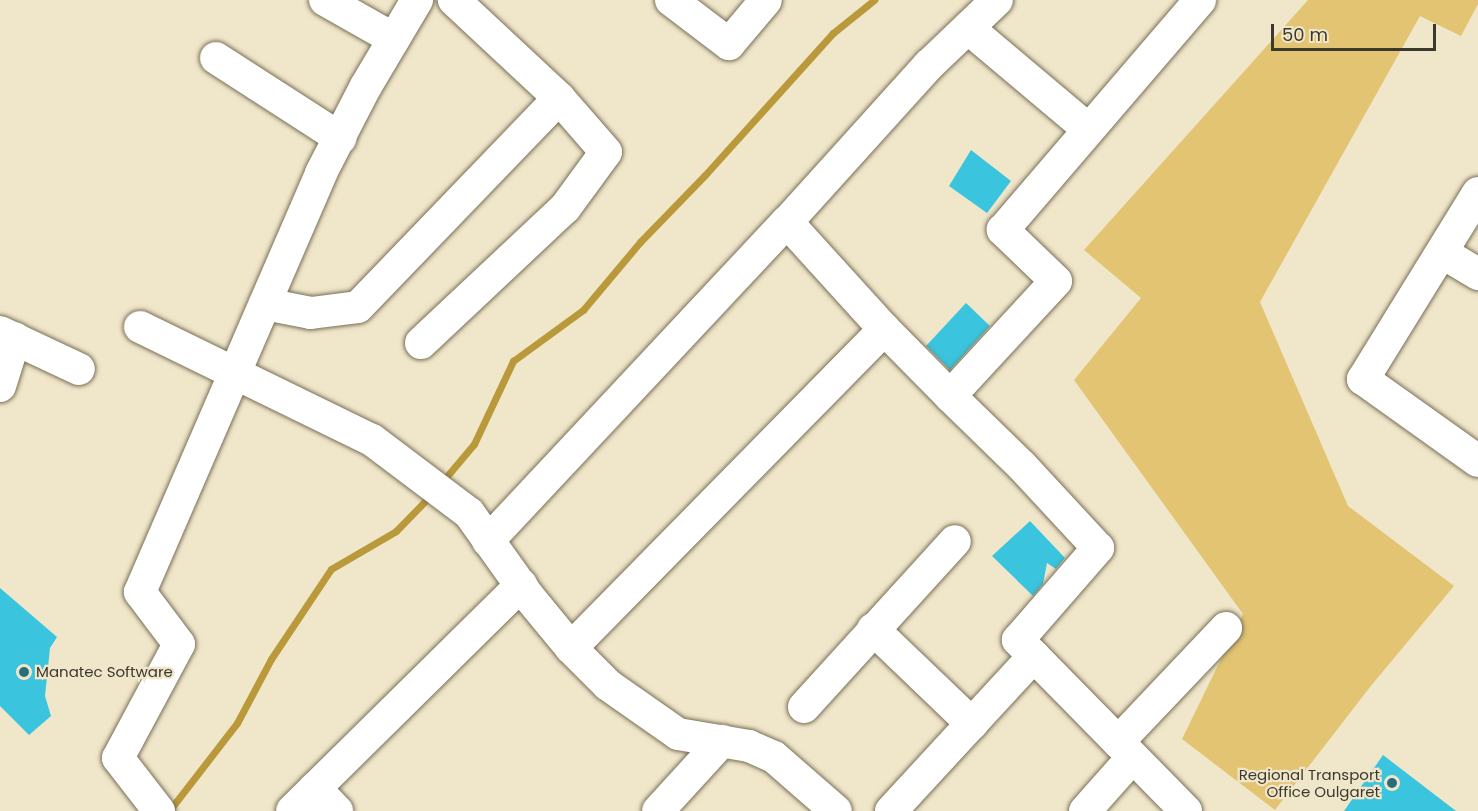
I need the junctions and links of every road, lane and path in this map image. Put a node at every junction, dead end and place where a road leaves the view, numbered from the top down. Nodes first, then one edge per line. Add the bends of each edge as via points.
1 (326, 0) edge
2 (417, 0) edge
3 (454, 0) edge
4 (671, 0) edge
5 (766, 0) edge
6 (997, 0) edge
7 (1200, 0) edge
8 (968, 28) junction
9 (394, 39) junction
10 (216, 58) dead end
11 (559, 98) junction
12 (1088, 129) junction
13 (340, 138) junction
14 (1478, 194) edge
15 (787, 222) junction
16 (1443, 253) junction
17 (1478, 274) edge
18 (265, 304) junction
19 (140, 327) dead end
20 (884, 329) junction
21 (8, 335) edge
22 (421, 343) dead end
23 (79, 369) dead end
24 (235, 373) junction
25 (0, 386) edge
26 (950, 396) junction
27 (1478, 461) edge
28 (488, 541) junction
29 (955, 541) dead end
30 (521, 585) junction
31 (1226, 628) dead end
32 (873, 629) junction
33 (571, 648) junction
34 (1034, 656) junction
35 (804, 707) dead end
36 (972, 724) junction
37 (723, 741) junction
38 (1126, 750) junction
39 (315, 788) junction
40 (155, 806) edge
41 (292, 811) edge
42 (337, 811) edge
43 (658, 811) edge
44 (836, 811) edge
45 (891, 811) edge
46 (1084, 811) edge
47 (1186, 811) edge

1 - 9 street
2 - 9 street
3 - 11 street
4 - 5 street via 729,44
6 - 8 street
7 - 12 street
8 - 12 street
8 - 15 street via 929,65
9 - 13 street
10 - 13 street
11 - 18 street via 358,307 311,313
11 - 22 street via 606,152 565,208
12 - 26 street via 1003,230 1056,281
13 - 18 street
14 - 16 street
15 - 20 street
15 - 28 street
16 - 17 street
16 - 27 street via 1363,379
18 - 24 street
19 - 24 street
20 - 26 street
20 - 33 street
21 - 23 street
21 - 25 street
24 - 28 street via 372,440 469,513
24 - 40 street via 140,592 179,644 118,758
26 - 34 street via 1098,548 1018,640
28 - 30 street
29 - 32 street
30 - 33 street
30 - 39 street
31 - 38 street
32 - 35 street
32 - 36 street
33 - 37 street via 608,685 678,734
34 - 36 street
34 - 38 street
36 - 45 street
37 - 43 street
37 - 44 street via 749,746 774,757
38 - 46 street
38 - 47 street
39 - 41 street
39 - 42 street

